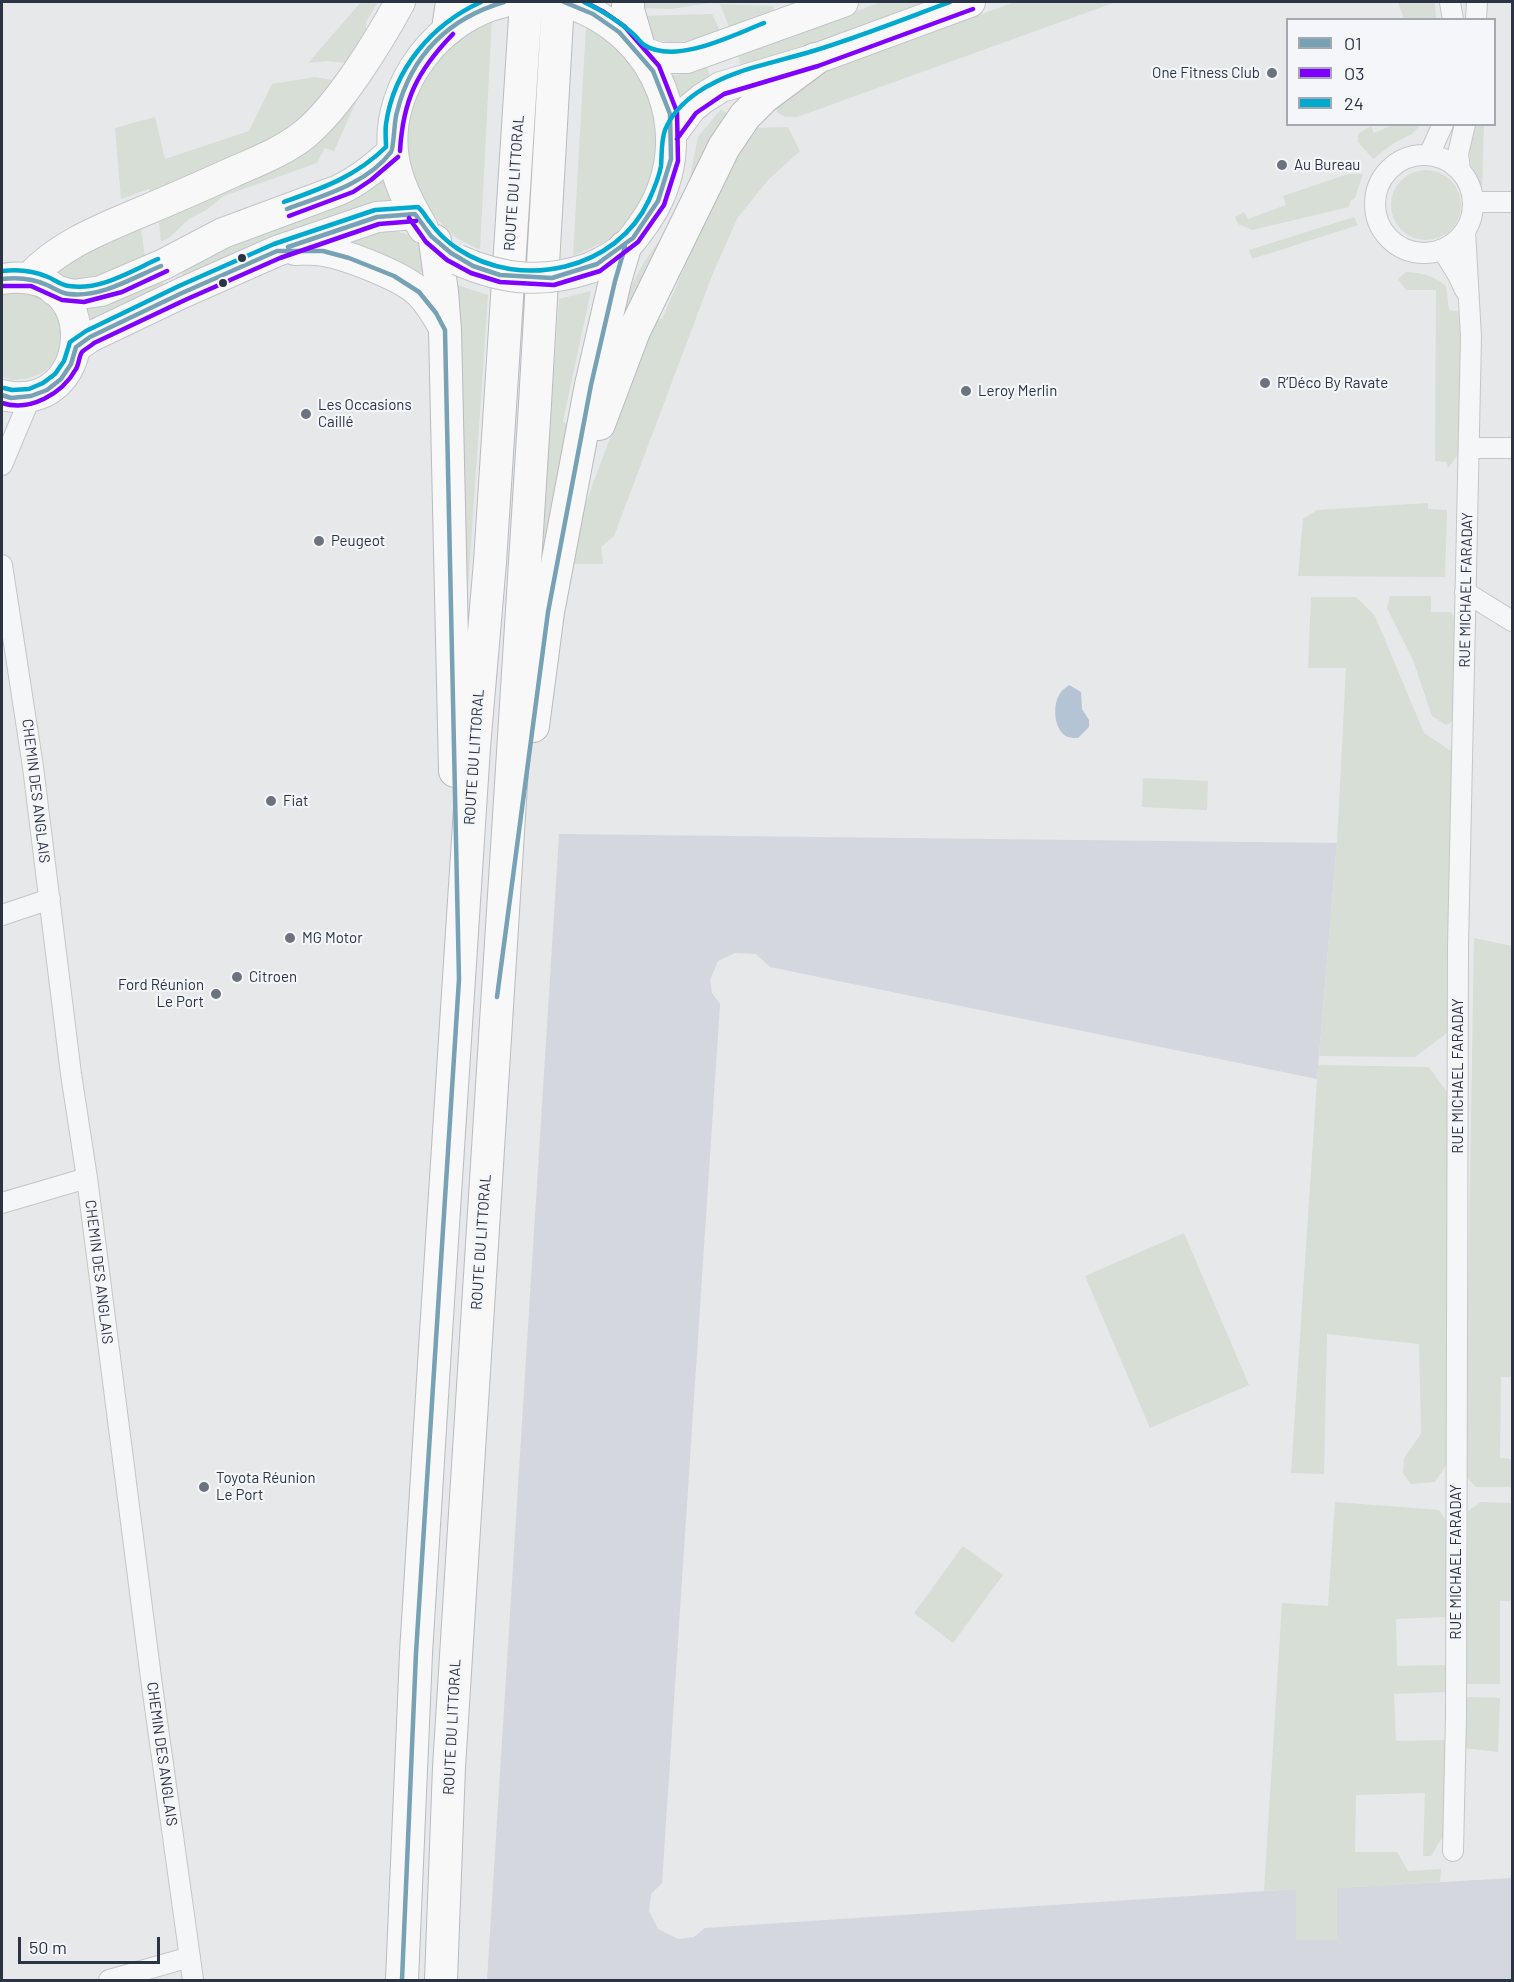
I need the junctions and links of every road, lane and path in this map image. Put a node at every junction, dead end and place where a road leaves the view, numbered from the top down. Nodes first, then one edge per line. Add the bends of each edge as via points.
1 (400, 2) edge
2 (504, 2) edge
3 (526, 2) edge
4 (558, 2) edge
5 (564, 2) edge
6 (843, 2) edge
7 (970, 2) edge
8 (1450, 2) edge
9 (1458, 2) edge
10 (1477, 2) edge
11 (616, 11) edge
12 (458, 15) edge
13 (1453, 18) edge
14 (1458, 18) edge
15 (1476, 18) edge
16 (640, 51) junction
17 (815, 59) junction
18 (1442, 126) edge
19 (1465, 126) edge
20 (672, 135) junction
21 (393, 151) junction
22 (1429, 155) junction
23 (1460, 170) junction
24 (1473, 202) junction
25 (1512, 202) edge
26 (415, 214) junction
27 (1465, 231) junction
28 (625, 247) junction
29 (1442, 249) junction
30 (278, 251) junction
31 (447, 251) junction
32 (28, 282) edge
33 (1469, 301) junction
34 (445, 330) junction
35 (76, 347) junction
36 (2, 395) edge
37 (31, 396) junction
38 (1469, 448) junction
39 (1512, 448) edge
40 (2, 465) edge
41 (566, 515) junction
42 (2, 565) edge
43 (1465, 592) junction
44 (1512, 621) edge
45 (50, 899) junction
46 (2, 915) edge
47 (459, 979) junction
48 (497, 997) junction
49 (87, 1178) junction
50 (2, 1203) edge
51 (1453, 1851) dead end
52 (190, 1957) junction
53 (109, 1980) edge
54 (193, 1980) edge
55 (402, 1980) edge
56 (441, 1980) edge

1 - 32 main road via 352,79 306,133 283,149 70,244 42,264
2 - 12 main road
3 - 47 highway, ROUTE DU LITTORAL
4 - 48 highway, ROUTE DU LITTORAL
5 - 11 main road
6 - 16 main road via 687,58 660,58
7 - 17 main road
8 - 13 street
9 - 14 street
10 - 15 street
11 - 16 highway via 628,10
12 - 21 main road via 409,76 396,111
16 - 20 main road via 663,92
17 - 20 main road via 721,87 691,108
17 - 41 highway via 745,116 715,162 634,331
18 - 22 street
19 - 23 street via 1458,154
20 - 28 main road via 669,167 659,200
21 - 26 main road via 400,183
21 - 32 main road via 347,186 223,233 101,291 73,294
22 - 23 street
22 - 29 street via 1408,157 1390,168 1378,185 1376,213 1381,227 1396,244 1415,252
23 - 24 street
24 - 25 street
24 - 27 street
26 - 30 main road via 377,217
26 - 31 main road via 423,228
27 - 29 street
27 - 33 street, RUE MICHAEL FARADAY
28 - 31 main road, bridge via 590,268 549,278 519,279 489,272
28 - 41 highway via 591,385
29 - 33 street, RUE MICHAEL FARADAY
30 - 34 main road via 323,250 405,282 427,301
30 - 35 main road via 182,293
31 - 34 highway via 442,292
32 - 35 main road via 65,301 77,331
33 - 38 street, RUE MICHAEL FARADAY
34 - 47 highway
35 - 37 main road via 61,379
36 - 37 main road
37 - 40 street
38 - 39 street
38 - 43 street, RUE MICHAEL FARADAY
41 - 48 highway via 548,612
42 - 45 street, CHEMIN DES ANGLAIS
43 - 44 street
43 - 51 street, RUE MICHAEL FARADAY via 1458,958
45 - 46 street
45 - 49 street, CHEMIN DES ANGLAIS
47 - 55 highway, ROUTE DU LITTORAL via 417,1641
48 - 56 highway, ROUTE DU LITTORAL via 449,1767
49 - 50 street
49 - 52 street, CHEMIN DES ANGLAIS
52 - 53 street
52 - 54 street, CHEMIN DES ANGLAIS

